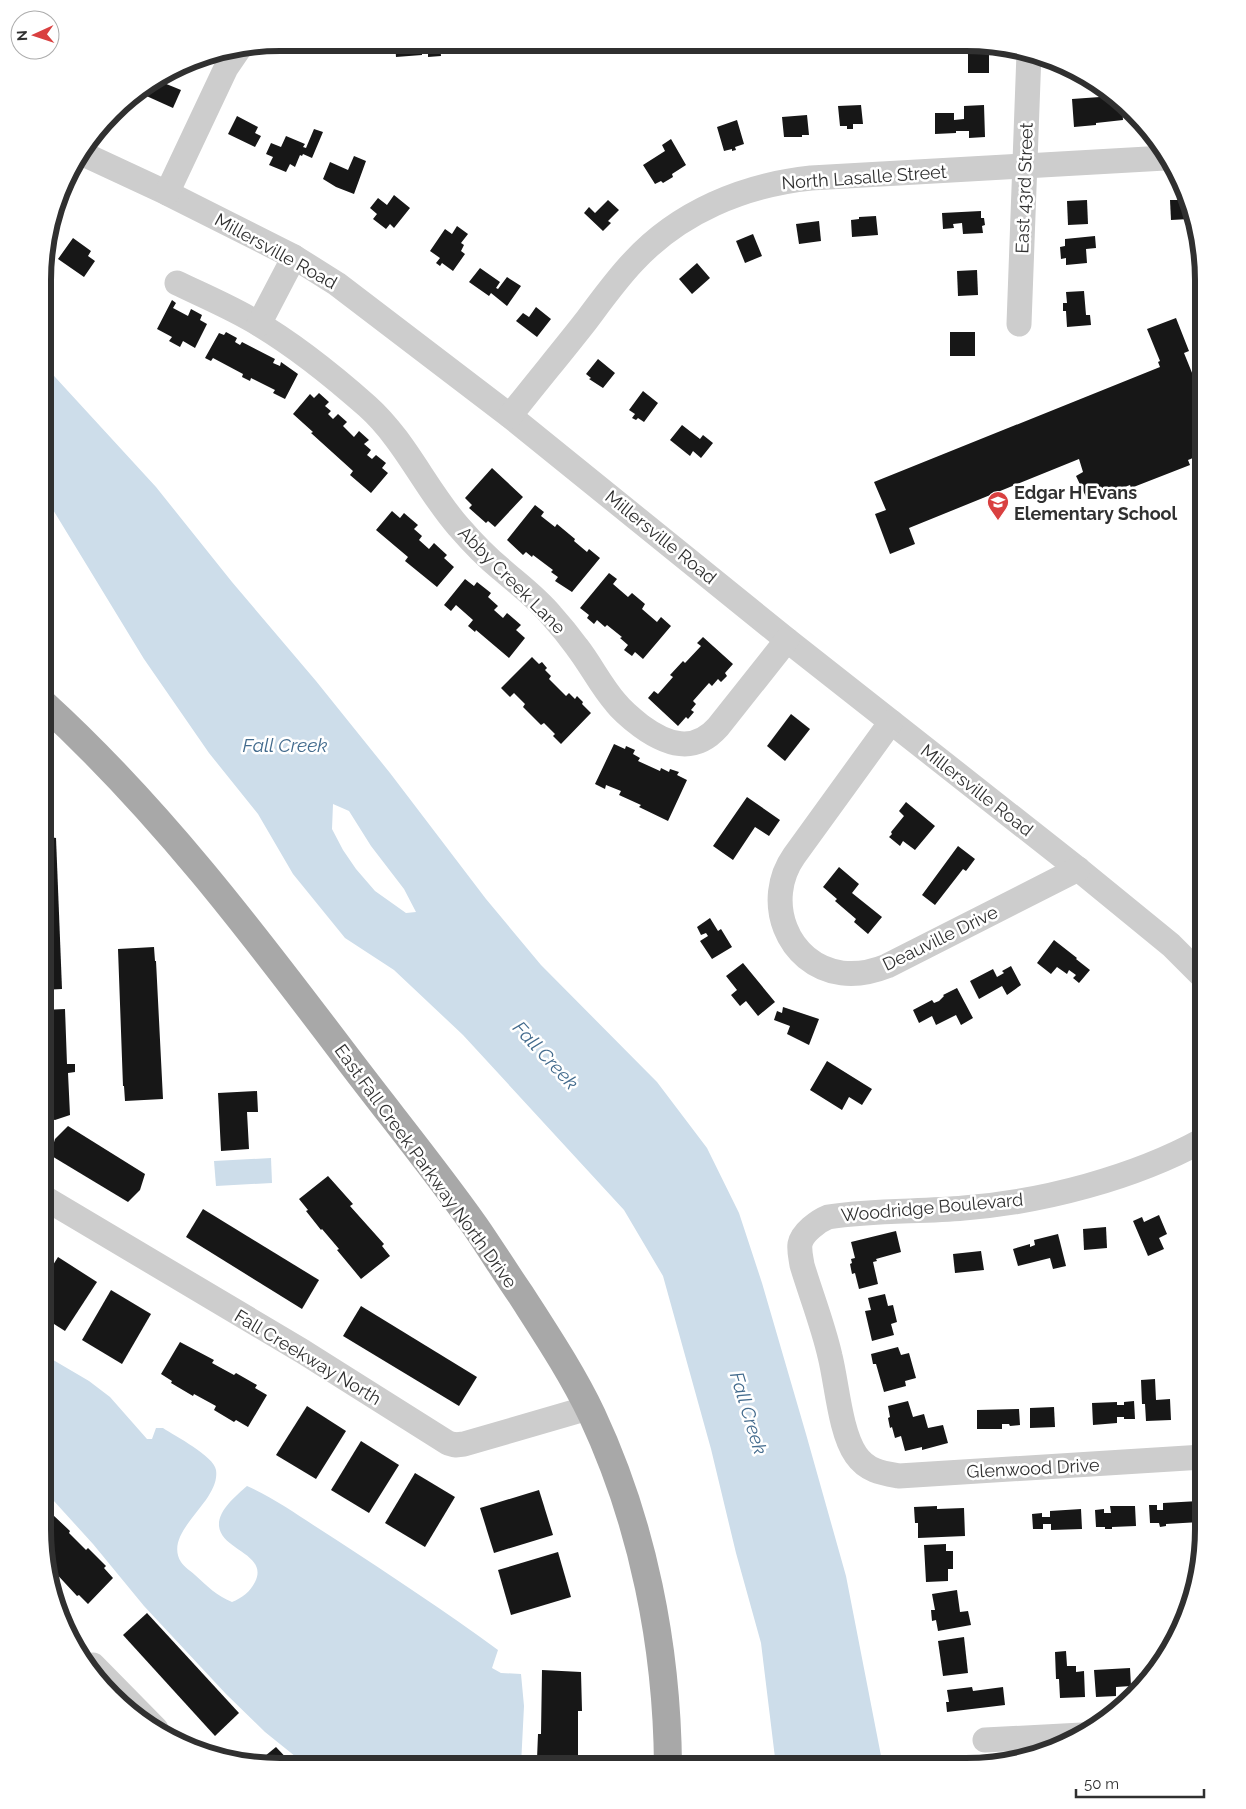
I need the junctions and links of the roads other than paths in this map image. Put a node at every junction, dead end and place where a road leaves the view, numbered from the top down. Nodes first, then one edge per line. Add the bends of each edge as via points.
1 (233, 56) edge
2 (1029, 60) edge
3 (88, 156) edge
4 (1159, 158) edge
5 (1025, 166) junction
6 (167, 193) junction
7 (294, 257) junction
8 (177, 283) dead end
9 (259, 324) junction
10 (1019, 324) dead end
11 (510, 416) junction
12 (787, 640) junction
13 (51, 711) edge
14 (891, 722) junction
15 (1078, 869) junction
16 (1195, 961) edge
17 (1195, 1144) edge
18 (51, 1202) edge
19 (588, 1408) junction
20 (1195, 1458) edge
21 (866, 1466) joint
22 (111, 1683) edge
23 (124, 1696) edge
24 (1063, 1736) edge
25 (985, 1740) dead end
26 (668, 1758) edge

1 - 6 street
2 - 5 street, East 43rd Street
3 - 6 street, Millersville Road
4 - 5 street, North Lasalle Street
5 - 10 street, East 43rd Street
5 - 11 street, North Lasalle Street via 787,181 740,193 703,209 675,226 634,261
6 - 7 street, Millersville Road
7 - 9 street
7 - 11 street, Millersville Road via 337,284
8 - 9 street, Abby Creek Lane
9 - 12 street, Abby Creek Lane via 298,350 378,417 404,448 459,528 552,616 617,705 659,738 674,744 686,744 707,737
11 - 12 street, Millersville Road
12 - 14 street, Millersville Road
13 - 19 main road, East Fall Creek Parkway North Drive via 144,806 255,936 475,1226 549,1339
14 - 15 street, Millersville Road
14 - 15 street, Deauville Drive via 785,870 779,900 781,916 790,938 806,956 818,965 841,973 857,974 888,966
15 - 16 street, Millersville Road
17 - 21 street, Woodridge Boulevard via 1142,1167 1067,1190 1013,1202 828,1217 813,1225 800,1242 802,1265 830,1354 846,1433 856,1455
18 - 19 street, Fall Creekway North via 302,1351 448,1443 464,1444
19 - 26 main road, East Fall Creek Parkway North Drive via 617,1475 645,1572 658,1633
20 - 21 street, Glenwood Drive via 899,1476
22 - 23 street
24 - 25 street

